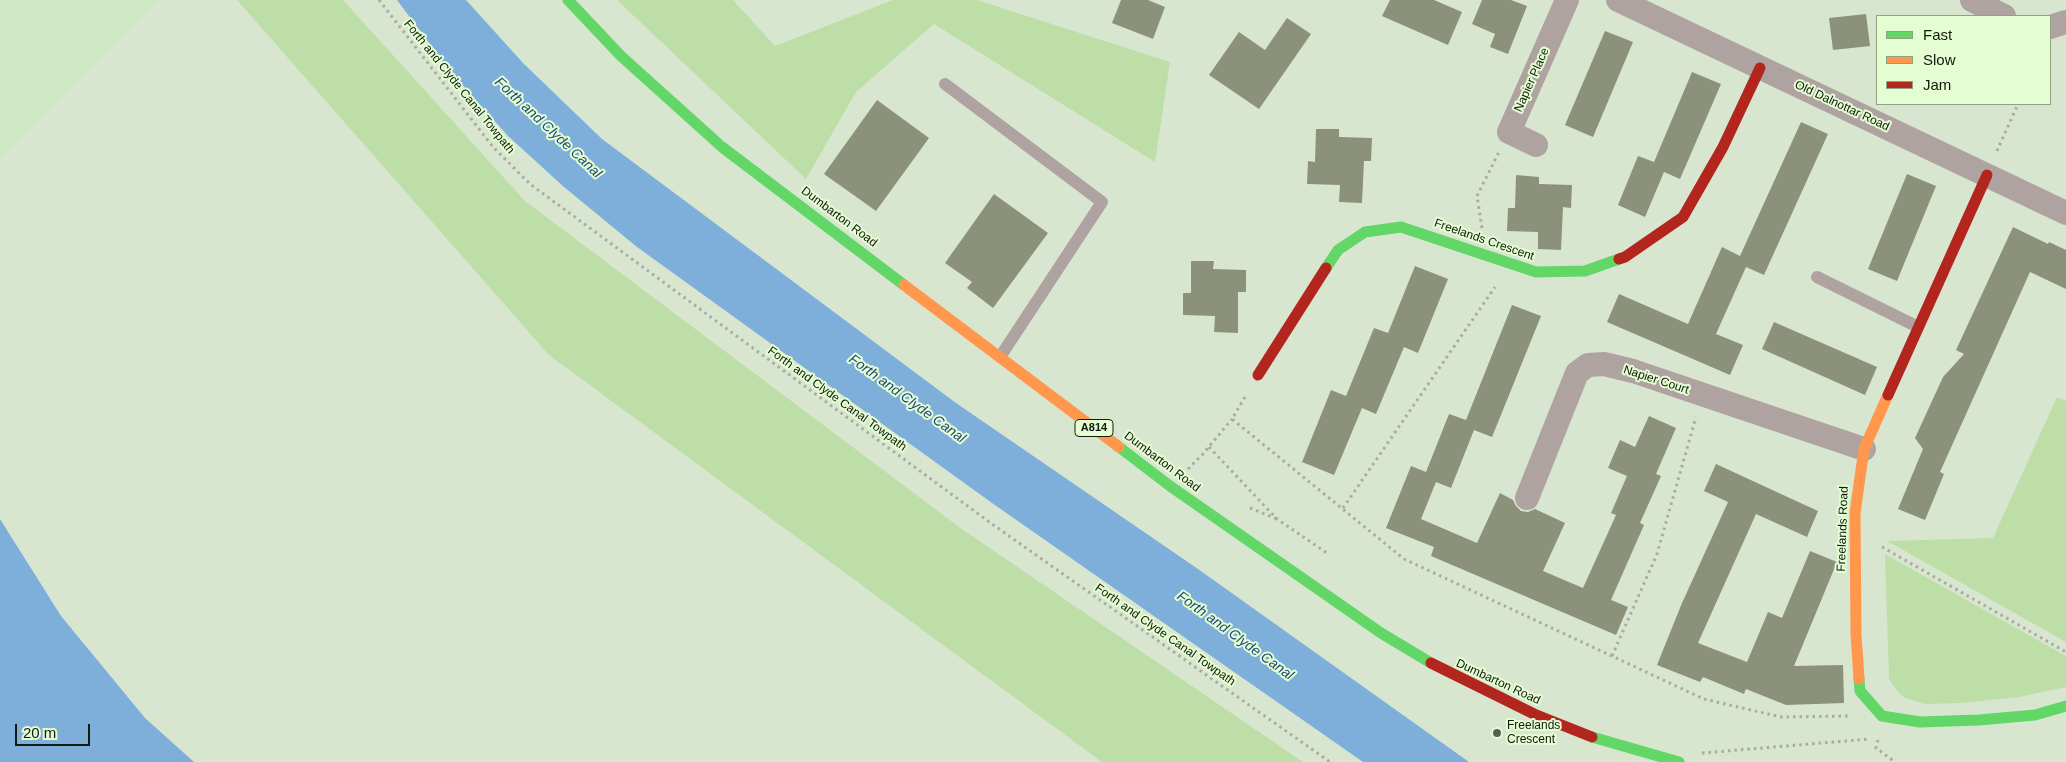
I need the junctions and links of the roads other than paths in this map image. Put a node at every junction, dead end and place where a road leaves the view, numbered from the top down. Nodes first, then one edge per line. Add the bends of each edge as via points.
1 (568, 0) edge
2 (1567, 0) edge
3 (1618, 0) edge
4 (1972, 0) edge
5 (2002, 15) edge
6 (2066, 22) edge
7 (2051, 27) edge
8 (1760, 68) junction
9 (945, 84) dead end
10 (1536, 145) dead end
11 (1987, 175) junction
12 (2066, 213) edge
13 (1817, 277) dead end
14 (1918, 327) junction
15 (1000, 357) junction
16 (1258, 375) road end
17 (1864, 449) junction
18 (1527, 498) dead end
19 (2066, 706) edge
20 (1679, 762) edge

1 - 15 street, Dumbarton Road / A814 via 620,56 722,147
2 - 10 street, Napier Place via 1509,132
3 - 8 street, Old Dalnottar Road
4 - 5 street
6 - 7 street
8 - 11 street, Old Dalnottar Road
8 - 16 street, Freelands Crescent via 1723,146 1683,217 1625,257 1585,271 1536,272 1400,227 1365,232 1338,250
9 - 15 lane via 1102,202
11 - 12 street, Old Dalnottar Road
11 - 14 street, Freelands Road
13 - 14 lane
14 - 17 street, Freelands Road
15 - 20 street, Dumbarton Road / A814 via 1170,486 1381,633 1441,669 1588,736
17 - 18 street, Napier Court via 1633,371 1604,364 1588,366 1577,373
17 - 19 street, Freelands Road via 1855,513 1860,691 1882,716 1920,722 2035,715

